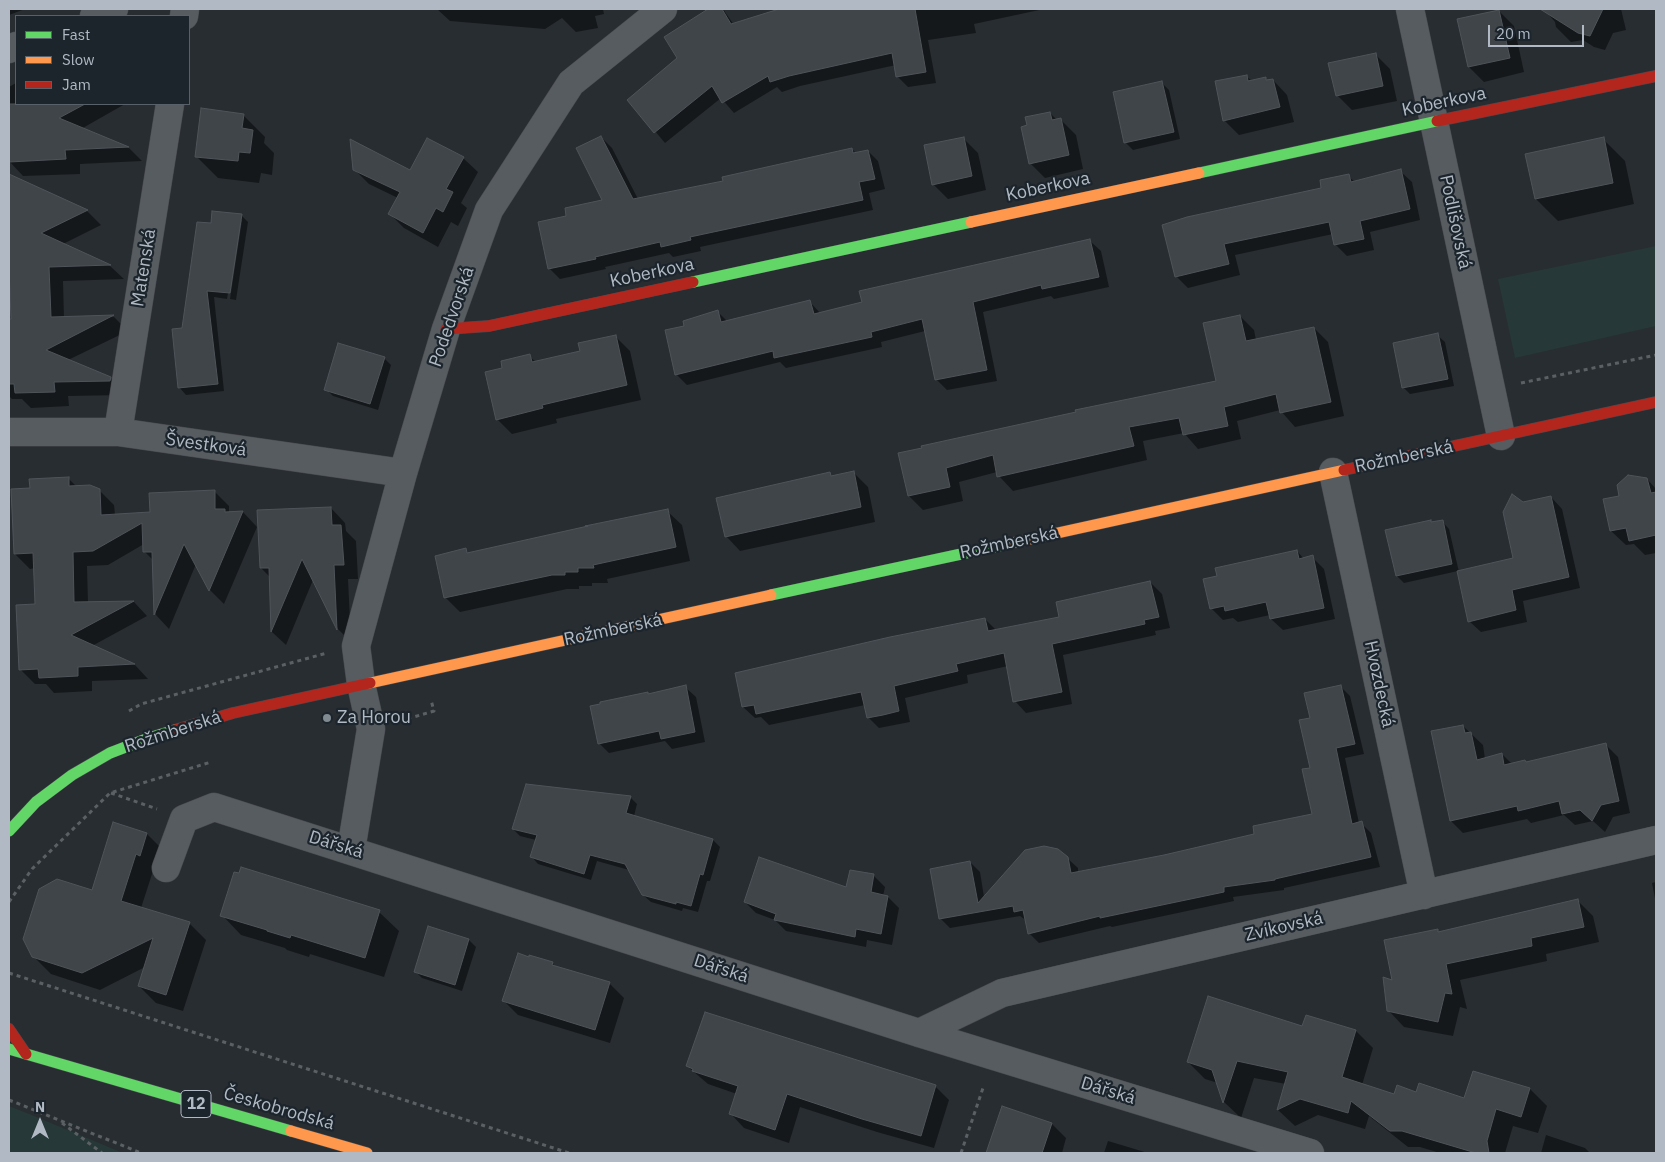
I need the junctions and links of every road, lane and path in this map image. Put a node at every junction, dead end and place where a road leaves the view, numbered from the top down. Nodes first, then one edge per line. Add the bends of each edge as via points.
1 (114, 9) edge
2 (663, 9) edge
3 (1410, 9) edge
4 (97, 15) edge
5 (1656, 76) edge
6 (170, 105) edge
7 (1433, 122) junction
8 (446, 329) junction
9 (1656, 355) edge
10 (1491, 390) junction
11 (1656, 402) edge
12 (9, 432) edge
13 (118, 432) junction
14 (1501, 436) junction
15 (1333, 472) junction
16 (403, 473) junction
17 (361, 684) junction
18 (210, 762) dead end
19 (110, 793) junction
20 (184, 819) junction
21 (9, 831) edge
22 (1656, 840) edge
23 (351, 850) junction
24 (166, 868) dead end
25 (1424, 895) junction
26 (9, 902) edge
27 (9, 973) edge
28 (9, 1029) edge
29 (919, 1033) junction
30 (9, 1049) edge
31 (26, 1054) junction
32 (993, 1055) junction
33 (9, 1100) edge
34 (58, 1120) junction
35 (102, 1153) edge
36 (141, 1153) edge
37 (367, 1153) edge
38 (569, 1153) edge
39 (961, 1153) edge
40 (1310, 1153) edge

1 - 4 street
2 - 8 street, Podedvorská via 571,84 489,210
3 - 7 street, Podlišovská
5 - 7 street, Koberkova
6 - 13 street, Matenská
7 - 8 street, Koberkova via 489,326
7 - 10 street, Podlišovská
8 - 16 street, Podedvorská
9 - 10 path
10 - 14 street, Podlišovská
11 - 14 street, Rožmberská
12 - 13 street, Švestková
13 - 16 street, Švestková
14 - 15 street, Rožmberská
15 - 17 street, Rožmberská
15 - 25 street, Hvozdecká
16 - 17 street, Podedvorská via 356,646
17 - 21 street, Rožmberská via 233,713 110,753 72,775
17 - 23 street via 371,729
18 - 19 path
19 - 20 path
19 - 26 path via 32,869
20 - 23 street, Dářská via 214,807
20 - 24 street
22 - 25 street, Zvíkovská
23 - 29 street, Dářská
25 - 29 street, Zvíkovská via 1002,993
27 - 38 path
28 - 31 street
29 - 32 street, Dářská
30 - 31 street, Českobrodská / 12
31 - 37 street, Českobrodská / 12
32 - 39 path
32 - 40 street, Dářská
33 - 34 path
34 - 35 path
34 - 36 path

